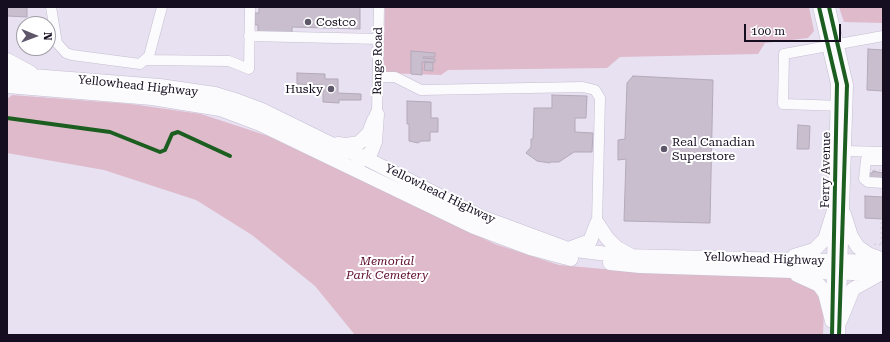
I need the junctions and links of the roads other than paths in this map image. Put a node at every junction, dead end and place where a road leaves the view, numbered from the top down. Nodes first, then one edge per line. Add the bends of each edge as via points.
1 (51, 7) edge
2 (162, 7) edge
3 (250, 7) edge
4 (379, 7) edge
5 (819, 7) edge
6 (829, 7) edge
7 (250, 36) junction
8 (883, 36) edge
9 (378, 39) junction
10 (833, 46) junction
11 (7, 60) edge
12 (146, 60) junction
13 (7, 74) edge
14 (378, 77) junction
15 (42, 83) junction
16 (7, 86) edge
17 (7, 93) edge
18 (842, 106) junction
19 (377, 114) junction
20 (376, 135) junction
21 (329, 143) junction
22 (845, 151) junction
23 (883, 152) edge
24 (365, 158) junction
25 (883, 160) edge
26 (342, 164) junction
27 (407, 179) junction
28 (883, 183) edge
29 (839, 211) junction
30 (597, 223) junction
31 (568, 249) junction
32 (630, 255) junction
33 (785, 265) junction
34 (838, 267) junction
35 (882, 267) edge
36 (835, 326) edge
37 (839, 335) edge

1 - 12 street via 57,43 66,53 72,56 140,64
2 - 12 street
3 - 7 street
4 - 9 street, Range Road
5 - 10 main road, Ferry Avenue
6 - 10 main road, Ferry Avenue
7 - 9 street
7 - 12 street via 249,69 229,61
8 - 10 street
9 - 14 street, Range Road
10 - 18 main road, Ferry Avenue via 848,85
10 - 18 street via 784,54 783,104
11 - 15 highway
13 - 15 highway, Yellowhead Highway
14 - 19 street, Range Road
14 - 30 street via 395,77 421,90 583,87 595,90 600,98
15 - 16 highway, Yellowhead Highway
15 - 17 highway
15 - 21 highway, Yellowhead Highway via 160,86 215,94 262,110
15 - 26 highway, Yellowhead Highway via 220,109 260,124
18 - 22 main road, Ferry Avenue
18 - 29 main road, Ferry Avenue
19 - 20 highway
19 - 21 highway via 369,133 358,143
20 - 24 highway via 371,152
20 - 27 highway via 384,157
21 - 24 highway, Yellowhead Highway
22 - 23 street
22 - 29 main road, Ferry Avenue
24 - 26 highway via 355,164
24 - 27 highway, Yellowhead Highway
25 - 28 street via 866,160 864,179 868,182
26 - 33 highway, Yellowhead Highway via 474,227 530,248 571,259 640,266
27 - 31 highway, Yellowhead Highway via 479,216
29 - 33 highway via 825,239 814,250
29 - 34 main road, Ferry Avenue
29 - 35 highway via 858,247
30 - 31 highway via 590,241
30 - 32 highway via 617,248
31 - 32 highway, Yellowhead Highway
32 - 33 highway, Yellowhead Highway
33 - 34 highway, Yellowhead Highway
33 - 36 highway via 819,285 825,293
34 - 35 highway, Yellowhead Highway
34 - 36 main road, Ferry Avenue
35 - 36 highway via 853,289
36 - 37 main road, Ferry Avenue

